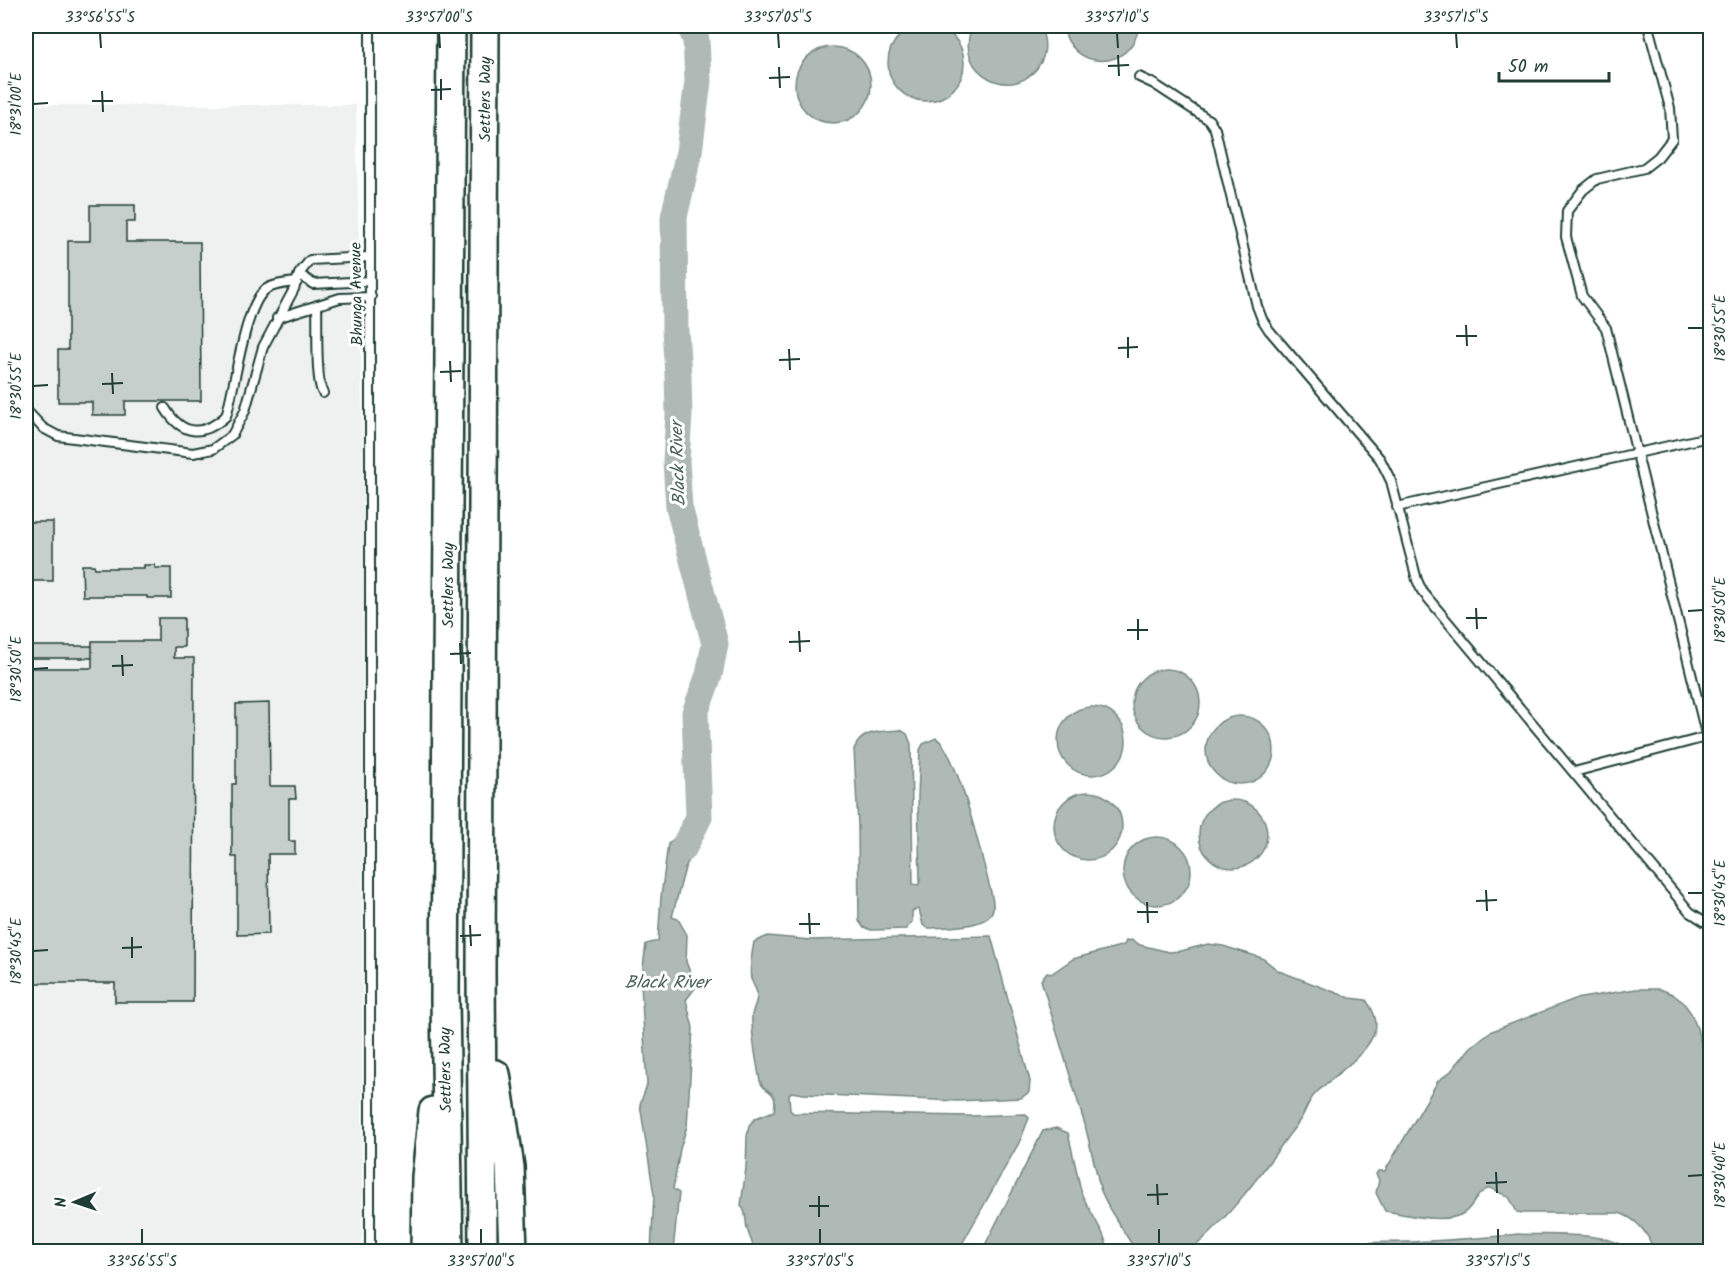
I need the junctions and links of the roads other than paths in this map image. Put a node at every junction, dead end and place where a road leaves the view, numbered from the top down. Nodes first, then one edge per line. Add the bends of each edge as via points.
1 (370, 26) edge
2 (451, 26) edge
3 (485, 26) edge
4 (1648, 26) edge
5 (1139, 77) dead end
6 (369, 257) junction
7 (298, 278) junction
8 (370, 281) junction
9 (371, 297) junction
10 (317, 305) junction
11 (277, 318) junction
12 (323, 393) dead end
13 (165, 408) dead end
14 (26, 410) edge
15 (1710, 440) edge
16 (1637, 452) junction
17 (1397, 507) junction
18 (1709, 736) edge
19 (1710, 750) edge
20 (1574, 772) junction
21 (1710, 925) edge
22 (481, 972) junction
23 (445, 999) junction
24 (514, 1245) edge
25 (370, 1251) edge
26 (426, 1251) edge
27 (449, 1251) edge
28 (483, 1251) edge

1 - 6 lane, Bhunga Avenue
2 - 23 highway, Settlers Way
3 - 22 highway, Settlers Way
4 - 16 lane via 1670,108 1672,139 1644,168 1597,179 1583,190 1567,211 1566,237 1582,296 1606,328
5 - 17 lane via 1209,120 1215,129 1262,319 1380,459 1391,481
6 - 7 lane via 310,260
6 - 8 lane, Bhunga Avenue
7 - 8 lane via 313,284
7 - 11 lane
7 - 13 lane via 266,289 256,303 226,416 208,429 186,430
8 - 9 lane, Bhunga Avenue
9 - 10 lane via 340,298
9 - 25 lane, Bhunga Avenue
10 - 11 lane
10 - 12 lane
11 - 14 lane via 263,347 245,411 232,435 213,449 193,453 58,436 43,428
15 - 16 lane
16 - 17 lane
16 - 18 lane
17 - 20 lane via 1422,591
18 - 19 lane
18 - 20 lane
20 - 21 lane via 1690,912
22 - 24 highway via 510,1167
22 - 28 highway, Settlers Way
23 - 26 highway via 426,1177
23 - 27 highway, Settlers Way

